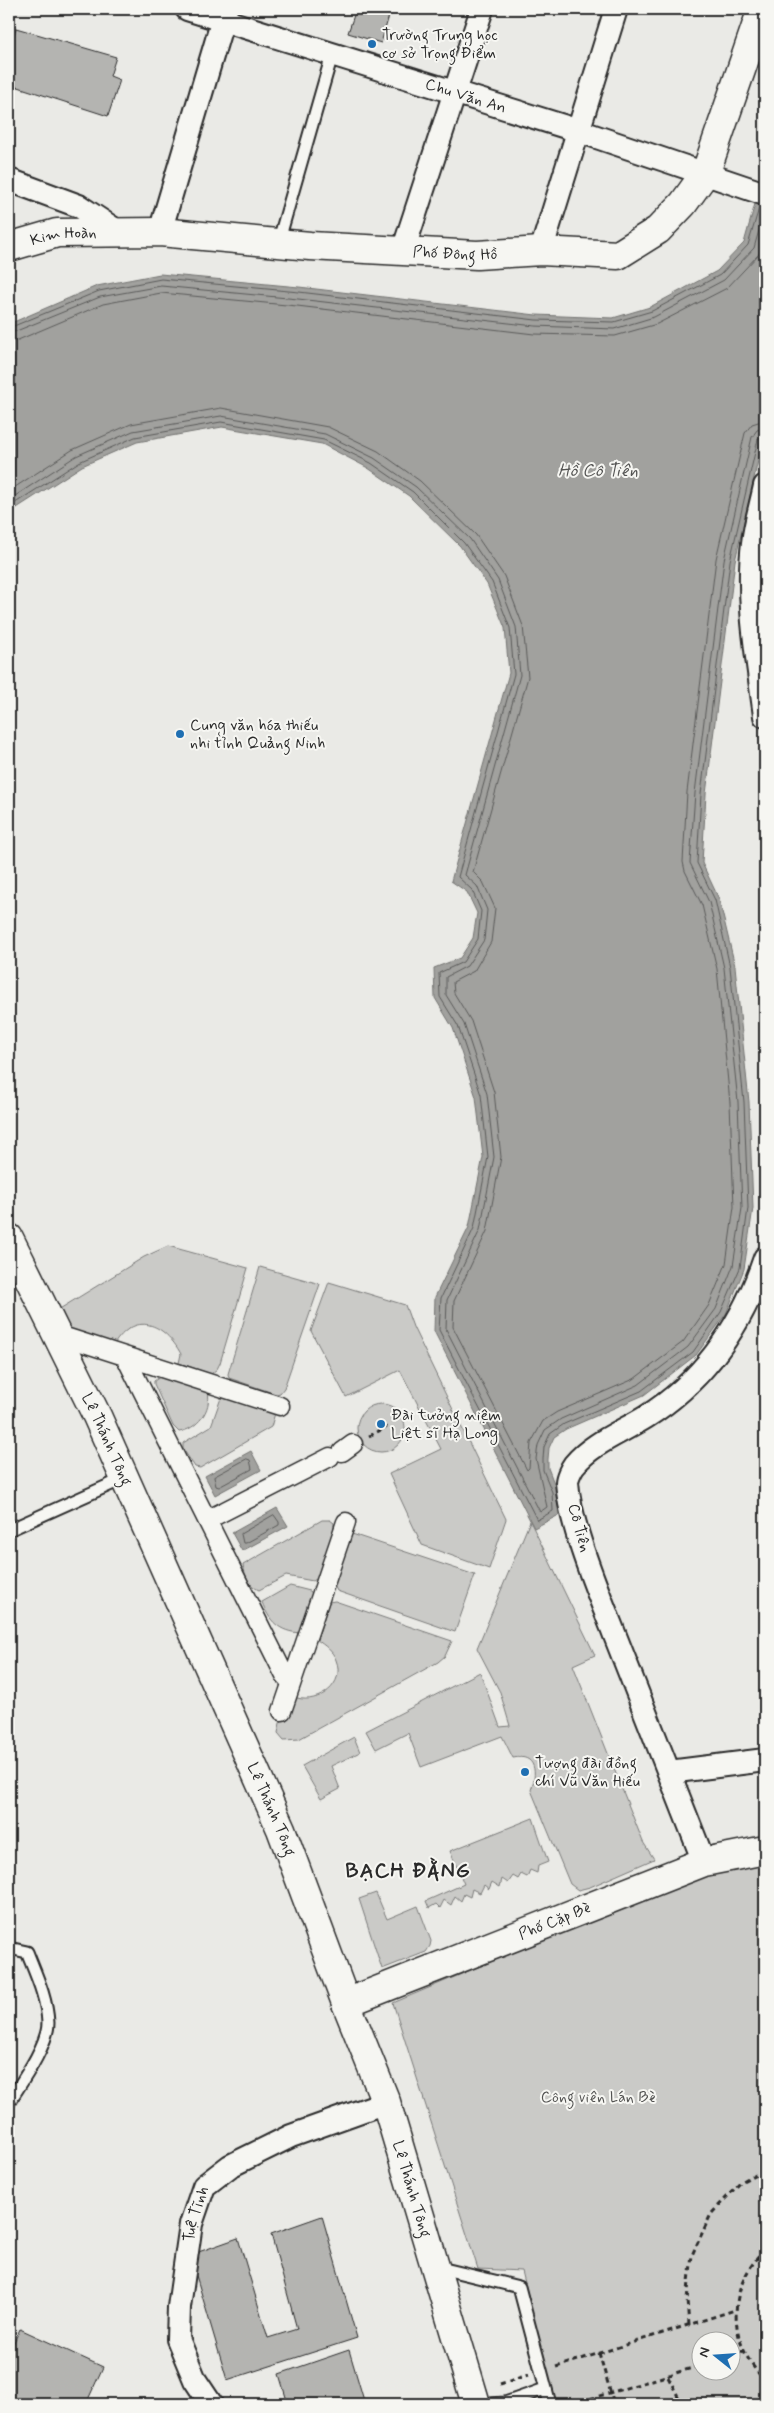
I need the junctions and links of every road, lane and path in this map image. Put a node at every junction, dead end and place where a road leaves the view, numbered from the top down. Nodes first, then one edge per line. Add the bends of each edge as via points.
1 (187, 9) edge
2 (482, 9) edge
3 (616, 9) edge
4 (762, 9) edge
5 (224, 15) edge
6 (332, 55) junction
7 (456, 93) junction
8 (579, 131) junction
9 (706, 172) junction
10 (9, 180) edge
11 (765, 194) edge
12 (120, 232) junction
13 (160, 232) junction
14 (278, 244) junction
15 (9, 247) edge
16 (403, 251) junction
17 (541, 251) junction
18 (765, 486) edge
19 (765, 716) edge
20 (9, 1238) edge
21 (765, 1258) edge
22 (56, 1334) junction
23 (126, 1358) junction
24 (280, 1406) dead end
25 (342, 1451) dead end
26 (125, 1478) junction
27 (207, 1520) junction
28 (346, 1522) dead end
29 (9, 1530) edge
30 (291, 1683) junction
31 (282, 1711) dead end
32 (765, 1760) edge
33 (669, 1772) junction
34 (765, 1850) edge
35 (704, 1862) junction
36 (9, 1948) edge
37 (346, 2003) junction
38 (9, 2102) edge
39 (386, 2102) junction
40 (765, 2169) edge
41 (765, 2250) edge
42 (436, 2267) junction
43 (735, 2310) junction
44 (689, 2325) junction
45 (743, 2351) joint
46 (598, 2353) junction
47 (692, 2369) edge
48 (540, 2372) junction
49 (668, 2377) junction
50 (765, 2380) edge
51 (500, 2384) dead end
52 (544, 2389) junction
53 (612, 2393) junction
54 (211, 2404) edge
55 (476, 2404) edge
56 (489, 2404) edge
57 (550, 2404) edge
58 (573, 2404) edge
59 (614, 2404) edge
60 (682, 2404) edge

1 - 5 street, Chu Văn An
2 - 7 street
3 - 8 street
4 - 9 street, Phố Đông Hồ
5 - 6 street, Chu Văn An
5 - 13 street
6 - 7 street, Chu Văn An
6 - 14 lane
7 - 8 street, Chu Văn An
7 - 16 street
8 - 9 street, Chu Văn An
8 - 17 street
9 - 11 street, Chu Văn An
9 - 17 street, Phố Đông Hồ via 683,204 658,230 618,255
10 - 12 street via 79,206
12 - 13 street, Phố Đông Hồ
12 - 15 street, Kim Hoàn via 57,233
13 - 14 street, Phố Đông Hồ
14 - 16 street, Phố Đông Hồ
16 - 17 street, Phố Đông Hồ via 477,255
18 - 19 street via 753,543 752,576 756,650
20 - 22 street, Lê Thánh Tông
21 - 33 street, Cô Tiên via 744,1312 712,1359 677,1394 592,1449 573,1466 567,1480 591,1572
22 - 23 street
22 - 26 street, Lê Thánh Tông
23 - 24 street via 164,1367
23 - 27 street
25 - 27 street
26 - 29 lane
26 - 37 street, Lê Thánh Tông via 281,1828
27 - 30 street
28 - 30 street
30 - 31 street
32 - 33 street
33 - 35 street, Cô Tiên
34 - 35 street, Phố Cặp Bè
35 - 37 street, Phố Cặp Bè
36 - 38 lane via 27,1952 42,1989 48,2024 36,2060
37 - 39 street, Lê Thánh Tông
39 - 42 street, Lê Thánh Tông
39 - 54 street, Tuệ Tĩnh via 290,2136 230,2166 204,2186 191,2224 179,2307 178,2339 195,2380
40 - 44 path via 741,2182 711,2214 692,2255 687,2300
41 - 43 path via 754,2260 741,2284
42 - 48 lane via 520,2287
42 - 55 street, Lê Thánh Tông
43 - 44 path
43 - 45 path
44 - 46 path
45 - 50 path
46 - 48 path
46 - 53 path
47 - 49 path
48 - 51 path
48 - 52 lane
49 - 53 path
49 - 60 path
52 - 56 lane via 505,2403
52 - 57 lane
53 - 58 path
53 - 59 path

